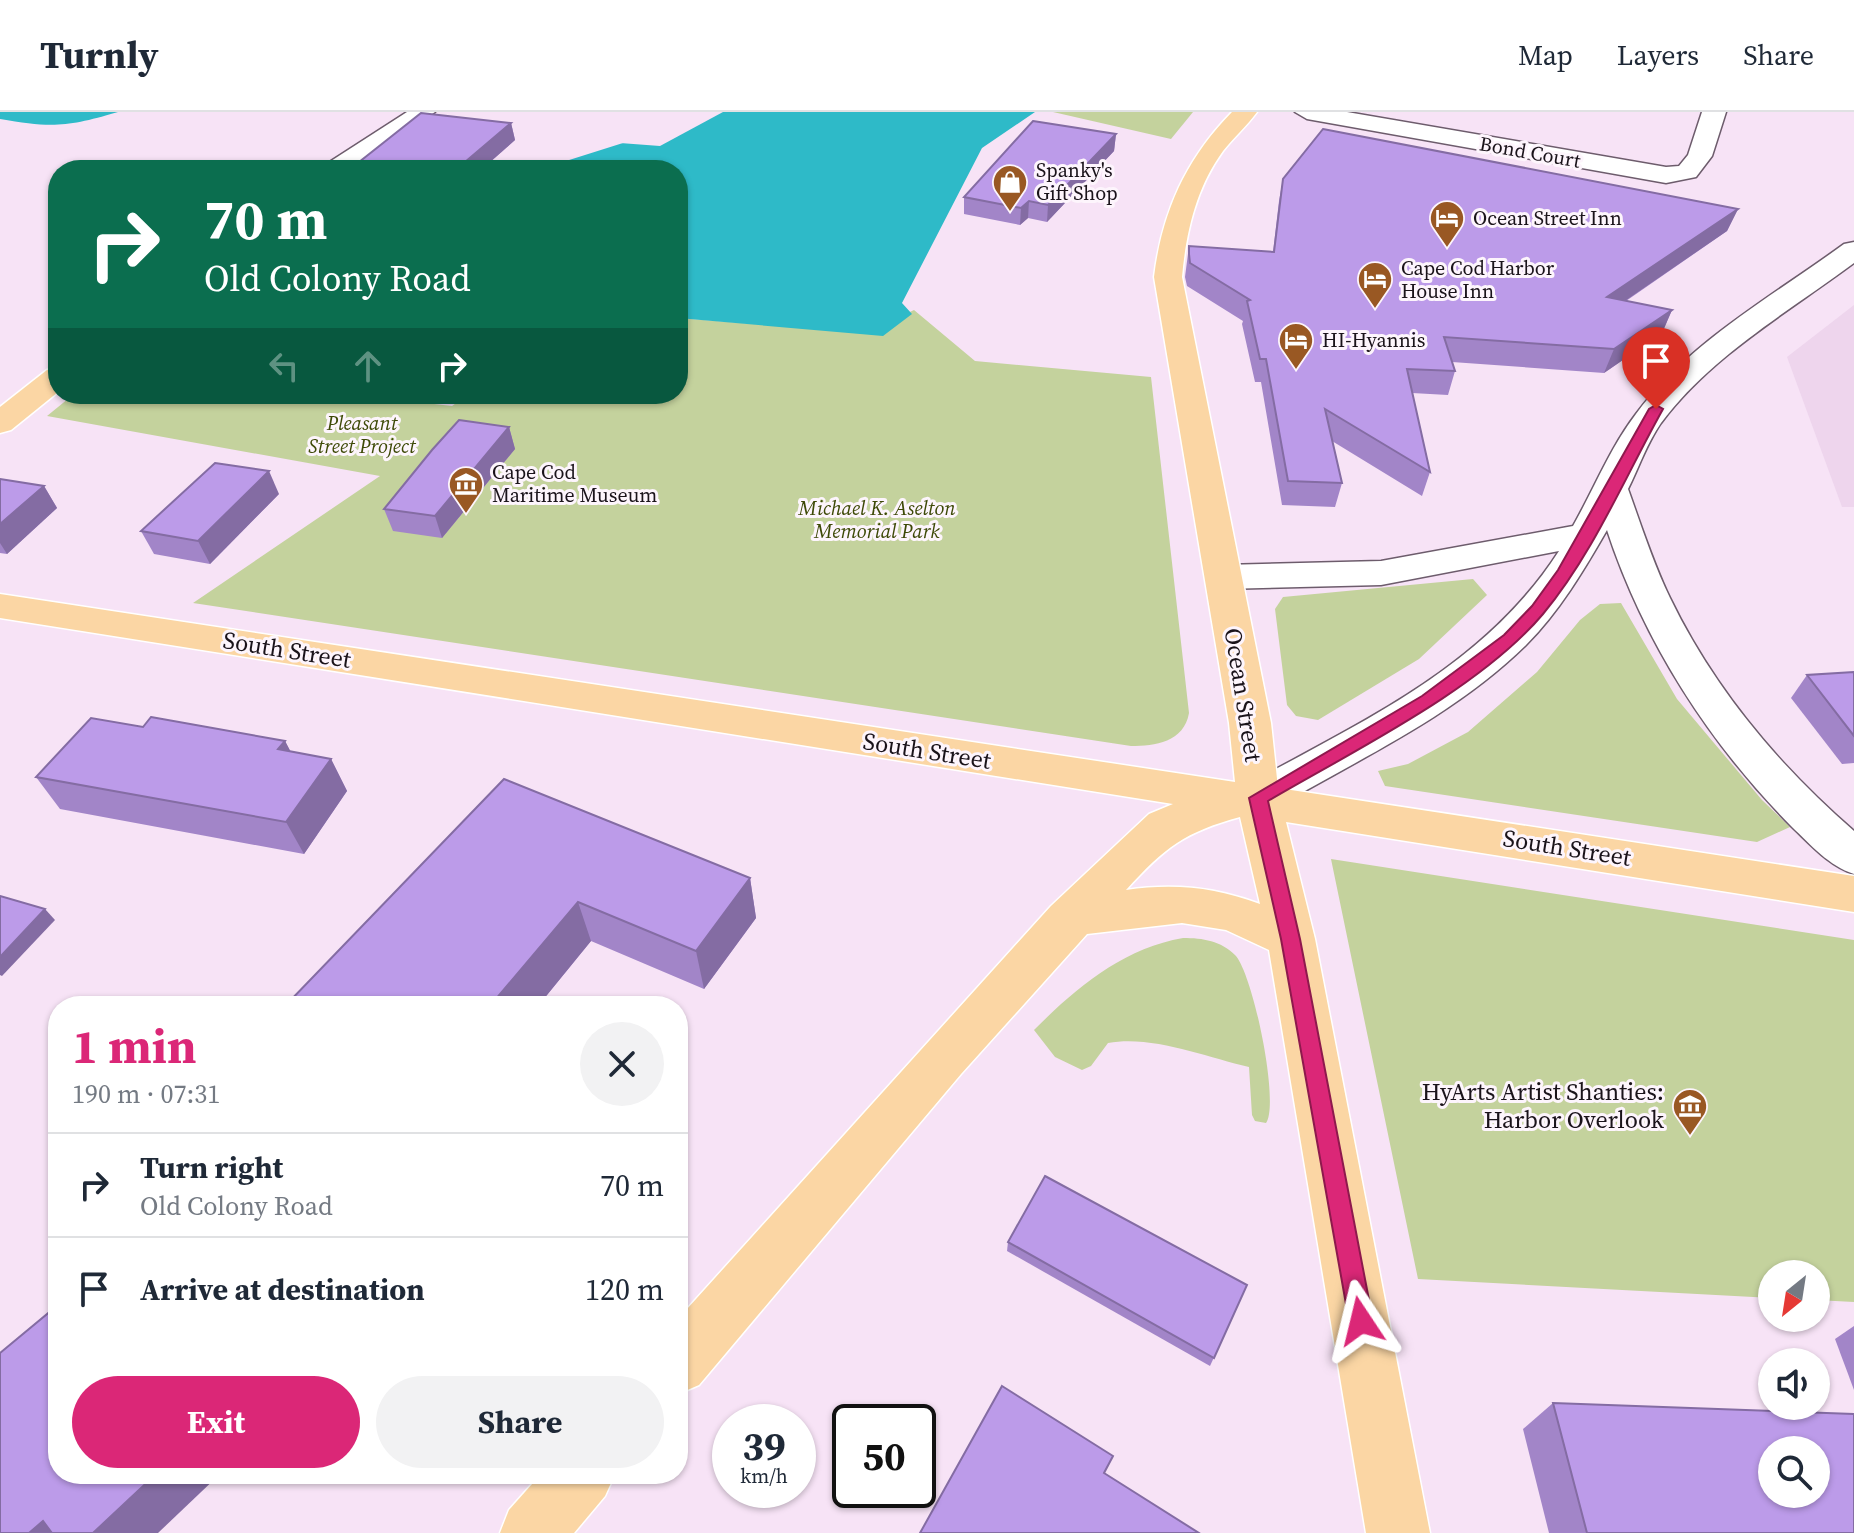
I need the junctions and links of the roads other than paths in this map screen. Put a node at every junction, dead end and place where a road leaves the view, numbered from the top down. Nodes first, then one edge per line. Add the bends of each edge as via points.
1 (423, 112) edge
2 (1245, 112) edge
3 (1307, 112) edge
4 (1714, 112) edge
5 (345, 160) edge
6 (1854, 250) edge
7 (48, 385) edge
8 (0, 423) edge
9 (1611, 489) junction
10 (1586, 535) junction
11 (1223, 577) junction
12 (0, 606) edge
13 (1258, 798) junction
14 (1854, 857) edge
15 (1854, 894) edge
16 (1068, 919) junction
17 (1291, 939) junction
18 (688, 1353) edge
19 (574, 1484) edge
20 (532, 1533) edge
21 (1398, 1533) edge

1 - 5 street
2 - 11 main road, Ocean Street via 1197,170 1173,232 1168,277
3 - 4 street, Bond Court via 1681,175 1699,159
6 - 9 street via 1667,395 1645,423
7 - 8 main road
9 - 10 street
9 - 14 street via 1651,599 1696,678 1753,756
10 - 11 street via 1381,573
10 - 13 street via 1538,610 1473,669
11 - 13 main road, Ocean Street
12 - 13 main road, South Street via 1017,766
13 - 15 main road, South Street
13 - 16 main road via 1209,807 1165,826
13 - 17 main road, Ocean Street
16 - 17 main road via 1181,902 1242,914
16 - 18 main road
17 - 21 main road, Ocean Street
19 - 20 main road

